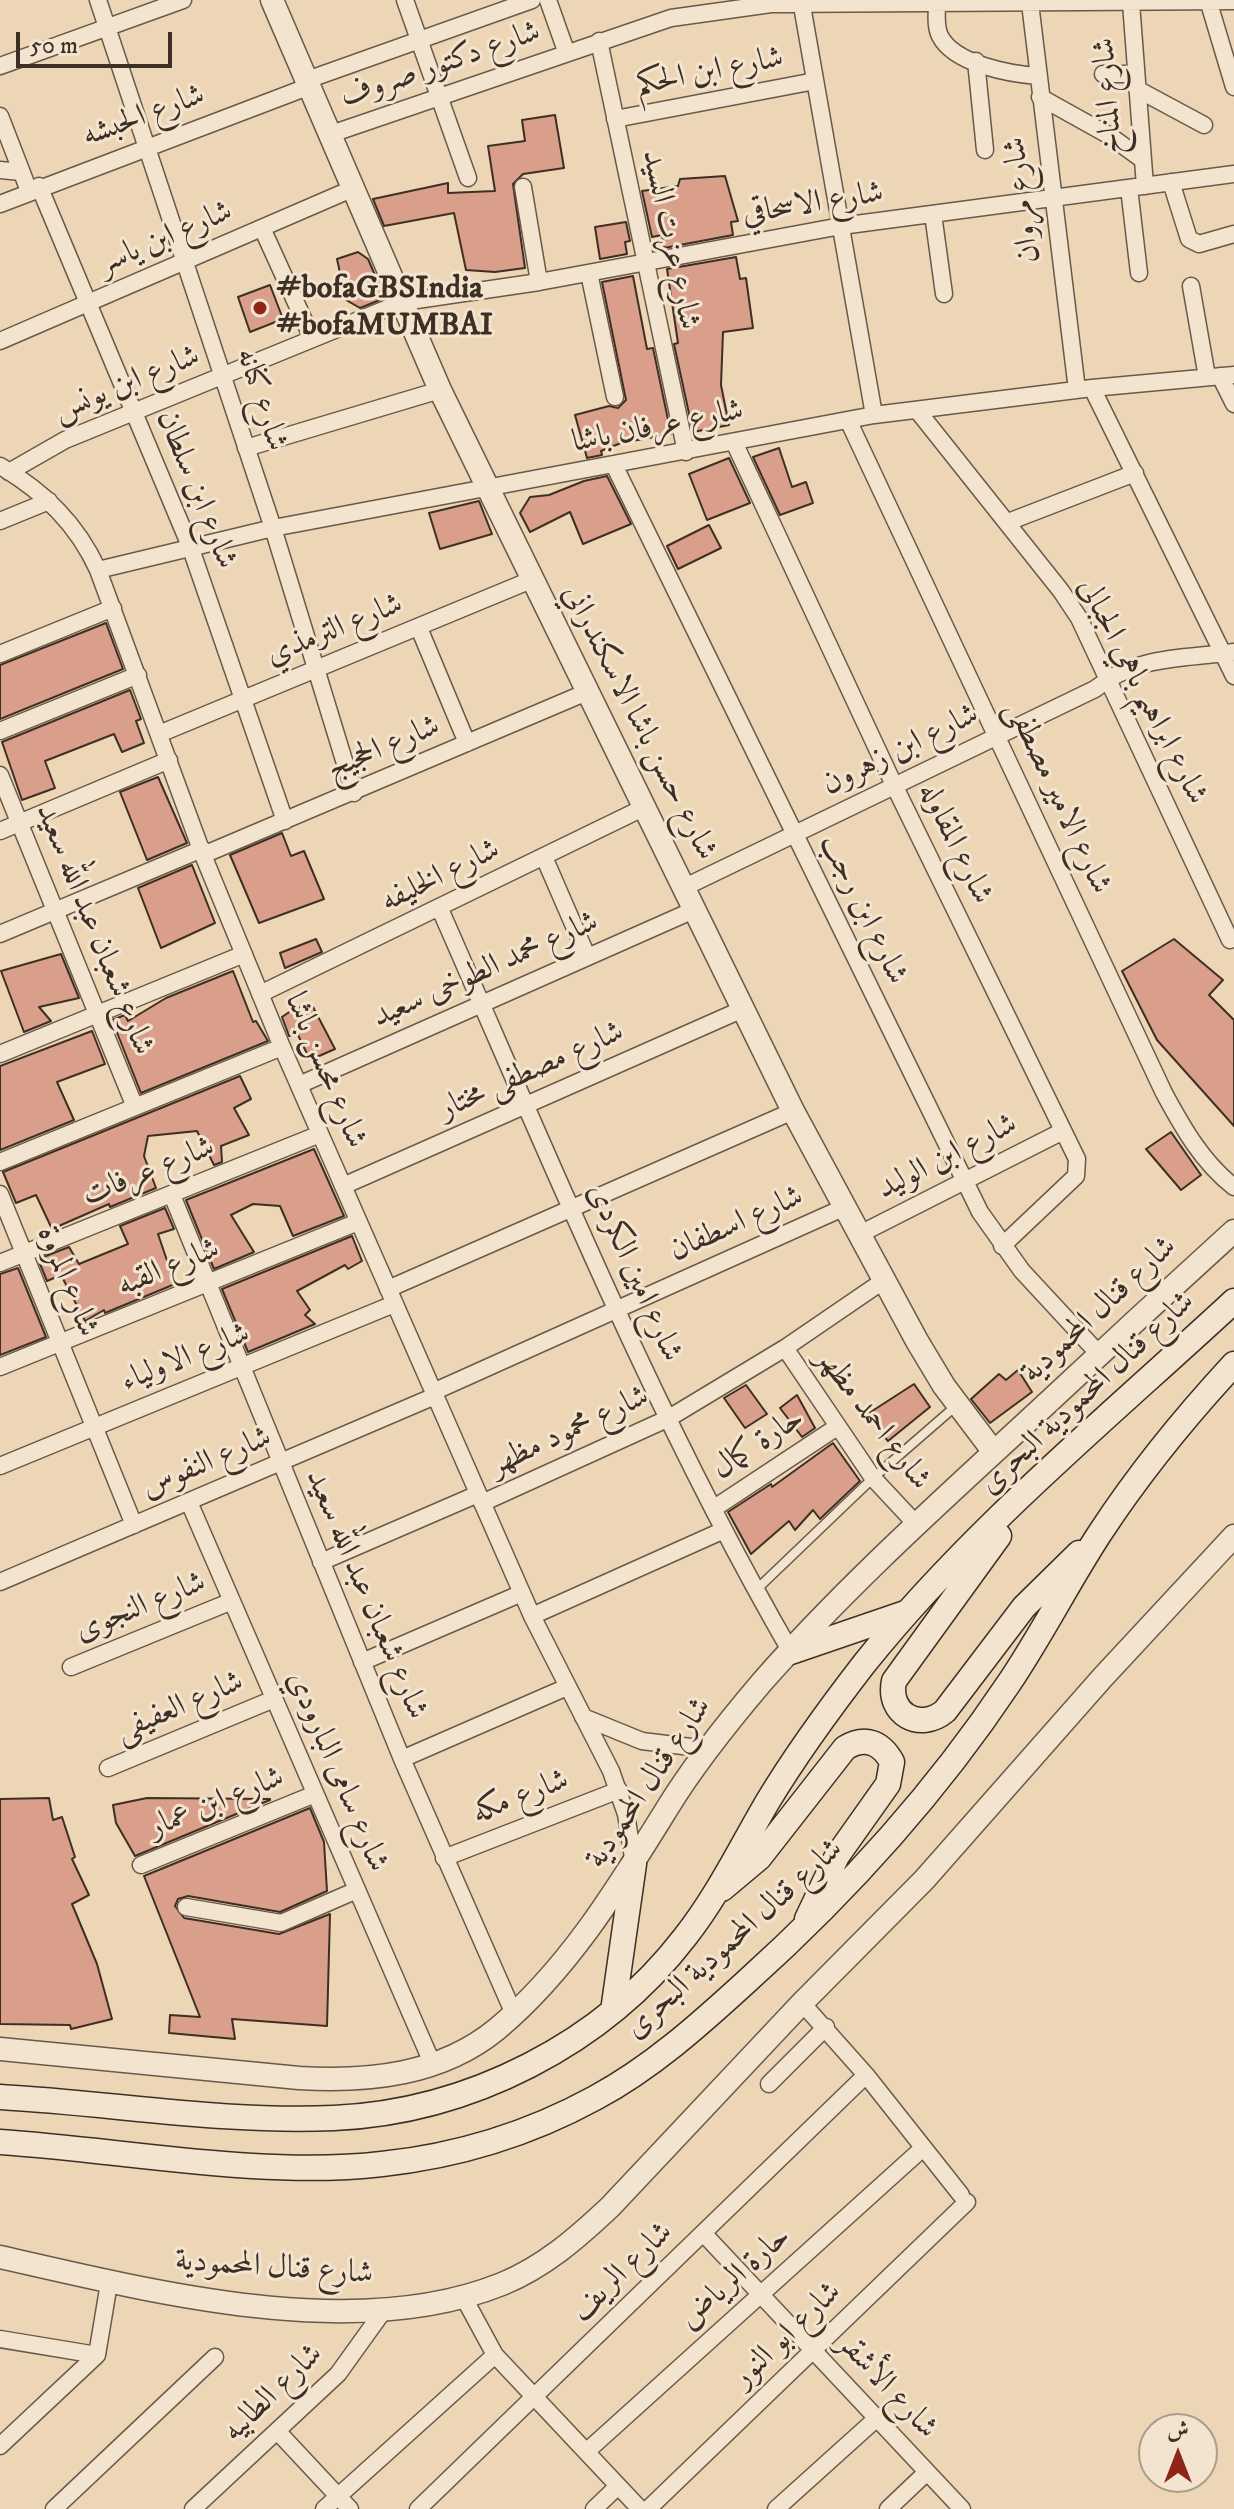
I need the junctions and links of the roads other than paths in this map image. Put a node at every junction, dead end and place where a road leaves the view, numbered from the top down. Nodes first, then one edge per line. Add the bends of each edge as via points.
1 (98, 0) edge
2 (183, 0) edge
3 (272, 0) edge
4 (405, 0) edge
5 (532, 0) edge
6 (548, 0) edge
7 (1208, 1) edge
8 (1234, 1) edge
9 (801, 2) edge
10 (948, 2) edge
11 (1030, 3) junction
12 (1131, 3) junction
13 (108, 26) junction
14 (419, 40) junction
15 (599, 41) junction
16 (566, 51) junction
17 (976, 61) junction
18 (0, 66) edge
19 (1103, 74) dead end
20 (1038, 76) junction
21 (815, 81) junction
22 (1137, 82) junction
23 (308, 83) junction
24 (1234, 87) edge
25 (439, 96) junction
26 (1040, 97) junction
27 (0, 116) edge
28 (615, 119) junction
29 (1204, 125) dead end
30 (331, 134) junction
31 (147, 146) junction
32 (985, 150) dead end
33 (1143, 160) junction
34 (0, 170) edge
35 (21, 172) junction
36 (1234, 174) edge
37 (468, 178) dead end
38 (1171, 182) junction
39 (523, 187) dead end
40 (1137, 187) junction
41 (34, 188) junction
42 (354, 188) junction
43 (1052, 198) junction
44 (0, 204) edge
45 (933, 214) junction
46 (841, 226) junction
47 (262, 228) junction
48 (1234, 234) edge
49 (185, 261) junction
50 (645, 263) junction
51 (589, 273) junction
52 (1139, 273) dead end
53 (539, 282) junction
54 (1191, 286) dead end
55 (944, 294) dead end
56 (403, 302) junction
57 (88, 303) junction
58 (312, 338) junction
59 (0, 341) edge
60 (223, 376) junction
61 (1221, 376) edge
62 (1084, 389) junction
63 (440, 390) junction
64 (615, 397) dead end
65 (1234, 404) edge
66 (917, 410) junction
67 (134, 412) junction
68 (874, 415) junction
69 (848, 420) junction
70 (734, 442) junction
71 (246, 448) junction
72 (686, 452) junction
73 (614, 465) junction
74 (5, 469) edge
75 (1135, 473) junction
76 (487, 490) junction
77 (49, 501) junction
78 (0, 521) edge
79 (1008, 522) junction
80 (273, 528) junction
81 (190, 546) junction
82 (98, 570) junction
83 (531, 580) junction
84 (113, 608) junction
85 (419, 628) junction
86 (1229, 652) edge
87 (0, 654) edge
88 (316, 668) junction
89 (138, 675) junction
90 (1234, 676) edge
91 (1108, 678) junction
92 (587, 692) junction
93 (243, 699) junction
94 (0, 731) edge
95 (159, 734) junction
96 (997, 735) junction
97 (467, 743) junction
98 (169, 760) junction
99 (0, 775) edge
100 (894, 785) junction
101 (354, 793) junction
102 (645, 807) junction
103 (285, 821) junction
104 (19, 823) junction
105 (0, 831) edge
106 (793, 834) junction
107 (202, 852) junction
108 (544, 857) junction
109 (685, 887) junction
110 (440, 909) junction
111 (696, 909) junction
112 (55, 911) junction
113 (0, 934) edge
114 (1230, 940) dead end
115 (244, 954) junction
116 (587, 956) junction
117 (260, 994) junction
118 (482, 1003) junction
119 (743, 1009) junction
120 (97, 1014) junction
121 (282, 1047) junction
122 (0, 1054) edge
123 (299, 1085) junction
124 (527, 1105) junction
125 (135, 1107) junction
126 (793, 1111) junction
127 (1063, 1131) junction
128 (320, 1134) junction
129 (0, 1162) edge
130 (964, 1182) junction
131 (343, 1186) junction
132 (1234, 1187) edge
133 (0, 1194) edge
134 (172, 1195) junction
135 (572, 1207) junction
136 (845, 1207) junction
137 (358, 1222) junction
138 (1234, 1231) edge
139 (858, 1235) junction
140 (1002, 1246) junction
141 (24, 1254) junction
142 (0, 1263) edge
143 (883, 1281) junction
144 (208, 1283) junction
145 (391, 1296) junction
146 (1234, 1301) edge
147 (617, 1310) junction
148 (60, 1343) junction
149 (785, 1348) junction
150 (1098, 1353) junction
151 (1234, 1364) edge
152 (0, 1367) edge
153 (241, 1367) junction
154 (434, 1394) junction
155 (957, 1405) junction
156 (669, 1418) junction
157 (94, 1427) junction
158 (837, 1427) junction
159 (993, 1451) junction
160 (280, 1463) junction
161 (0, 1466) edge
162 (873, 1478) junction
163 (480, 1499) junction
164 (1021, 1499) junction
165 (189, 1502) junction
166 (713, 1509) junction
167 (916, 1524) junction
168 (134, 1525) junction
169 (724, 1530) junction
170 (1234, 1536) edge
171 (1097, 1537) junction
172 (321, 1562) junction
173 (0, 1582) edge
174 (756, 1591) junction
175 (522, 1593) junction
176 (232, 1601) junction
177 (907, 1612) junction
178 (532, 1616) junction
179 (791, 1652) junction
180 (362, 1662) junction
181 (71, 1667) dead end
182 (567, 1687) junction
183 (274, 1699) junction
184 (582, 1717) junction
185 (707, 1749) junction
186 (402, 1759) junction
187 (108, 1768) dead end
188 (619, 1790) junction
189 (315, 1794) junction
190 (444, 1858) junction
191 (634, 1864) junction
192 (141, 1865) dead end
193 (357, 1890) junction
194 (716, 1893) junction
195 (186, 1907) dead end
196 (804, 1929) junction
197 (802, 2003) junction
198 (613, 2011) junction
199 (514, 2014) junction
200 (826, 2027) junction
201 (2, 2045) edge
202 (433, 2065) junction
203 (866, 2075) junction
204 (769, 2084) dead end
205 (0, 2097) edge
206 (0, 2142) edge
207 (923, 2148) junction
208 (704, 2234) junction
209 (0, 2257) edge
210 (109, 2283) junction
211 (761, 2295) junction
212 (464, 2298) junction
213 (384, 2310) junction
214 (0, 2339) edge
215 (813, 2351) junction
216 (97, 2355) junction
217 (495, 2355) junction
218 (215, 2357) dead end
219 (535, 2399) junction
220 (877, 2418) junction
221 (279, 2433) junction
222 (0, 2446) edge
223 (586, 2452) junction
224 (927, 2472) junction
225 (618, 2486) junction
226 (338, 2496) junction
227 (54, 2509) edge
228 (193, 2509) edge
229 (324, 2509) edge
230 (350, 2509) edge
231 (418, 2509) edge
232 (594, 2509) edge
233 (640, 2509) edge
234 (648, 2509) edge
235 (776, 2509) edge
236 (888, 2509) edge
237 (962, 2509) edge

1 - 13 street, شارع كنانه
2 - 13 street
3 - 23 street, شارع حسن باشا الاسكندراني
4 - 14 street
5 - 14 street, شارع الحبشه
6 - 16 street
7 - 8 street, شارع دكتور صروف
7 - 12 street, شارع دكتور صروف
7 - 24 street
9 - 10 street, شارع دكتور صروف
9 - 15 street, شارع دكتور صروف via 704,11
9 - 21 street
10 - 11 street, شارع دكتور صروف
10 - 17 street via 940,36
11 - 12 street, شارع دكتور صروف
11 - 20 street, شارع مروان
12 - 22 street, شارع المناخ
13 - 18 street
13 - 31 street, شارع كنانه
14 - 23 street, شارع الحبشه
14 - 25 street
15 - 16 street, شارع دكتور صروف
15 - 28 street, شارع عزت السيد
16 - 25 street, شارع دكتور صروف
17 - 20 street via 1003,73
17 - 32 street
19 - 22 street
20 - 26 street, شارع مروان
21 - 28 street, شارع ابن الحكم
21 - 46 street
22 - 29 street
22 - 33 street, شارع المناخ
23 - 30 street, شارع حسن باشا الاسكندراني
23 - 31 street, شارع الحبشه
25 - 30 street, شارع دكتور صروف
25 - 37 street
26 - 33 street
26 - 43 street, شارع مروان
27 - 35 street, شارع ابن سلطان
28 - 50 street, شارع عزت السيد
30 - 42 street, شارع حسن باشا الاسكندراني
31 - 41 street, شارع الحبشه
31 - 49 street, شارع كنانه
33 - 40 street, شارع المناخ
34 - 35 street
35 - 41 street, شارع ابن سلطان
36 - 38 street, شارع الاسحاقي
38 - 40 street, شارع الاسحاقي
38 - 48 street via 1192,242
39 - 53 street
40 - 43 street, شارع الاسحاقي
40 - 52 street, شارع المناخ
41 - 44 street, شارع الحبشه
41 - 57 street, شارع ابن سلطان
42 - 47 street, شارع ابن ياسر
42 - 56 street, شارع حسن باشا الاسكندراني
43 - 45 street, شارع الاسحاقي
43 - 62 street, شارع مروان
45 - 46 street, شارع الاسحاقي
45 - 55 street
46 - 50 street, شارع الاسحاقي
46 - 68 street
47 - 49 street, شارع ابن ياسر
47 - 58 street
49 - 57 street, شارع ابن ياسر
49 - 60 street, شارع كنانه
50 - 51 street, شارع الاسحاقي
50 - 72 street, شارع عزت السيد
51 - 53 street, شارع الاسحاقي
51 - 64 street
53 - 56 street, شارع الاسحاقي
54 - 61 street
56 - 58 street, شارع ابن يونس
56 - 63 street, شارع حسن باشا الاسكندراني
57 - 59 street, شارع ابن ياسر
57 - 67 street, شارع ابن سلطان
58 - 60 street, شارع ابن يونس
60 - 67 street, شارع ابن يونس
60 - 71 street, شارع كنانه
61 - 62 street, شارع عرفان باشا
61 - 65 street
62 - 66 street, شارع عرفان باشا
62 - 75 street, شارع مروان
63 - 71 street
63 - 76 street, شارع حسن باشا الاسكندراني
66 - 68 street, شارع عرفان باشا
66 - 79 street, شارع ابراهيم باهي الجبالى
67 - 74 street, شارع ابن يونس
67 - 81 street, شارع ابن سلطان
68 - 69 street, شارع عرفان باشا
69 - 70 street, شارع عرفان باشا
69 - 96 street, شارع الامير مصطفى
70 - 72 street, شارع عرفان باشا
70 - 100 street, شارع المقاوله
71 - 80 street, شارع كنانه
72 - 73 street, شارع عرفان باشا
73 - 76 street, شارع عرفان باشا
73 - 106 street, شارع ابن رجب
74 - 77 street, شارع محسن باشا
75 - 79 street
75 - 86 street, شارع مروان
76 - 80 street, شارع عرفان باشا
76 - 83 street, شارع حسن باشا الاسكندراني
77 - 78 street
77 - 82 street, شارع محسن باشا via 86,544
79 - 91 street, شارع ابراهيم باهي الجبالى via 1061,591
80 - 81 street, شارع عرفان باشا
80 - 88 street, شارع كنانه
81 - 82 street, شارع عرفان باشا
81 - 93 street, شارع ابن سلطان
82 - 84 street, شارع محسن باشا
83 - 85 street, شارع الترمذي
83 - 92 street, شارع حسن باشا الاسكندراني
84 - 87 street
84 - 89 street, شارع محسن باشا
85 - 88 street, شارع الترمذي
85 - 97 street
86 - 90 street, شارع مروان
86 - 91 street, شارع ابن زهرون via 1153,659
88 - 93 street, شارع الترمذي
88 - 101 street, شارع كنانه
89 - 94 street
89 - 95 street, شارع محسن باشا
91 - 96 street, شارع ابن زهرون
91 - 114 street, شارع ابراهيم باهي الجبالى
92 - 97 street, شارع الحجيج
92 - 102 street, شارع حسن باشا الاسكندراني
93 - 95 street, شارع الترمذي
93 - 103 street, شارع ابن سلطان
95 - 98 street, شارع محسن باشا
96 - 100 street, شارع ابن زهرون
96 - 132 street, شارع الامير مصطفى via 1164,1093 1196,1148
97 - 101 street, شارع الحجيج
98 - 104 street
98 - 107 street, شارع محسن باشا
99 - 104 street, شارع شعبان عبد الله سعيد
100 - 106 street, شارع ابن زهرون
100 - 127 street, شارع المقاوله
101 - 103 street, شارع الحجيج
102 - 108 street, شارع الخليفه
102 - 109 street, شارع حسن باشا الاسكندراني
103 - 107 street, شارع الحجيج
104 - 105 street
104 - 112 street, شارع شعبان عبد الله سعيد
106 - 109 street, شارع ابن زهرون
106 - 130 street, شارع ابن رجب
107 - 112 street, شارع الحجيج
107 - 115 street, شارع محسن باشا
108 - 110 street, شارع الخليفه
108 - 116 street
109 - 111 street, شارع حسن باشا الاسكندراني
110 - 117 street, شارع الخليفه
110 - 118 street, شارع امين الكردى
111 - 116 street, شارع محمد الطوخى سعيد
111 - 119 street, شارع حسن باشا الاسكندراني
112 - 113 street, شارع الحجيج
112 - 120 street, شارع شعبان عبد الله سعيد
115 - 117 street, شارع محسن باشا
115 - 120 street
116 - 118 street, شارع محمد الطوخى سعيد
117 - 121 street, شارع محسن باشا
118 - 123 street, شارع محمد الطوخى سعيد
118 - 124 street, شارع امين الكردى
119 - 124 street, شارع مصطفى مختار
119 - 126 street, شارع حسن باشا الاسكندراني
120 - 122 street
120 - 125 street, شارع شعبان عبد الله سعيد
121 - 123 street, شارع محسن باشا
121 - 125 street
123 - 128 street, شارع محسن باشا
124 - 131 street, شارع مصطفى مختار
124 - 135 street, شارع امين الكردى
125 - 129 street
126 - 135 street, شارع الاولياء
126 - 136 street, شارع حسن باشا الاسكندراني
127 - 130 street, شارع ابن الوليد
127 - 140 street, شارع المقاوله via 1078,1171
128 - 131 street, شارع محسن باشا
128 - 134 street, شارع عرفات
130 - 139 street, شارع ابن الوليد
130 - 140 street, شارع ابن رجب
131 - 137 street, شارع محسن باشا
133 - 141 street, شارع المروة
134 - 141 street, شارع عرفات
134 - 144 street, شارع شعبان عبد الله سعيد
135 - 145 street, شارع الاولياء
135 - 147 street, شارع امين الكردى
136 - 139 street, شارع حسن باشا الاسكندراني
136 - 147 street, شارع اسطفان
137 - 144 street, شارع القبه
137 - 145 street, شارع محسن باشا
138 - 150 street, شارع قنال المحمودية
139 - 143 street, شارع حسن باشا الاسكندراني
140 - 150 street, شارع ابن رجب
141 - 142 street, شارع عرفات
141 - 148 street, شارع المروة
143 - 149 street, شارع محمود مظهر
143 - 155 street, شارع حسن باشا الاسكندراني
144 - 148 street, شارع القبه
144 - 153 street, شارع شعبان عبد الله سعيد
145 - 153 street, شارع الاولياء
145 - 154 street, شارع محسن باشا
146 - 164 main road, شارع قنال المحمودية البحرى
147 - 154 street, شارع اسطفان
147 - 156 street, شارع امين الكردى
148 - 152 street, شارع القبه
148 - 157 street, شارع المروة
149 - 156 street, شارع محمود مظهر
149 - 158 street, شارع احمد مظهر
150 - 159 street, شارع قنال المحمودية
151 - 171 main road, شارع قنال المحمودية البحرى via 1163,1444
153 - 157 street, شارع الاولياء
153 - 160 street, شارع شعبان عبد الله سعيد
154 - 160 street, شارع النفوس
154 - 163 street, شارع محسن باشا
155 - 159 street, شارع حسن باشا الاسكندراني
155 - 162 lane
156 - 163 street, شارع محمود مظهر
156 - 166 street, شارع امين الكردى
157 - 161 street, شارع الاولياء
157 - 168 street, شارع المروة
158 - 162 street, شارع احمد مظهر
158 - 166 street, حارة كمال
159 - 167 street, شارع قنال المحمودية
160 - 165 street, شارع النفوس
160 - 172 street, شارع شعبان عبد الله سعيد
162 - 167 street, شارع احمد مظهر
162 - 174 lane
163 - 172 street, شارع محمود مظهر
163 - 175 street, شارع محسن باشا
164 - 171 main road via 894,1681 893,1699 911,1720 930,1721 945,1711 1024,1607
164 - 177 main road, شارع قنال المحمودية البحرى
165 - 168 street, شارع النفوس
165 - 176 street, شارع سامى البارودي
166 - 169 street, شارع امين الكردى
167 - 179 street, شارع قنال المحمودية
168 - 173 street, شارع النفوس
169 - 174 street, شارع امين الكردى
169 - 178 street
170 - 197 street, شارع قنال المحمودية via 924,1880
171 - 196 main road, شارع قنال المحمودية البحرى via 964,1748 905,1821
172 - 180 street, شارع شعبان عبد الله سعيد
174 - 179 street, شارع امين الكردى
175 - 178 street, شارع محسن باشا
175 - 180 street
176 - 181 street, شارع النجوى
176 - 183 street, شارع سامى البارودي
177 - 179 main road
177 - 194 main road, شارع قنال المحمودية البحرى via 800,1750
178 - 182 street, شارع محسن باشا
179 - 185 street, شارع قنال المحمودية
180 - 186 street, شارع شعبان عبد الله سعيد
182 - 184 street, شارع محسن باشا
182 - 186 street
183 - 187 street, شارع العفيفى
183 - 189 street, شارع سامى البارودي
184 - 185 street via 642,1741
184 - 188 street, شارع محسن باشا
185 - 191 street, شارع قنال المحمودية
186 - 190 street, شارع شعبان عبد الله سعيد
188 - 190 street, شارع مكه
188 - 191 street, شارع محسن باشا
189 - 192 street, شارع ابن عمار
189 - 193 street, شارع سامى البارودي
190 - 199 street, شارع شعبان عبد الله سعيد
191 - 198 main road
191 - 199 street, شارع قنال المحمودية via 565,1957
193 - 195 street via 281,1923
193 - 202 street, شارع سامى البارودي
194 - 196 main road via 759,1858 845,1748 866,1741 877,1744 892,1762 888,1784 837,1856
194 - 198 main road, شارع قنال المحمودية البحرى via 668,1958
196 - 206 main road, شارع قنال المحمودية البحرى via 706,2019 635,2074 555,2118 469,2149 409,2161 333,2167
197 - 200 street
197 - 212 street, شارع قنال المحمودية via 578,2237 518,2276
198 - 205 main road, شارع قنال المحمودية البحرى via 529,2066 483,2086 385,2113 285,2118
199 - 202 street, شارع قنال المحمودية via 476,2044
200 - 203 street
200 - 204 street
201 - 202 street, شارع قنال المحمودية via 324,2080 373,2078
203 - 207 street
203 - 208 street, شارع الريف
207 - 211 street, حارة الرياض
207 - 215 street, شارع ابو النور via 964,2198
208 - 211 street, شارع الأشقر
208 - 219 street, شارع الريف
209 - 210 street, شارع قنال المحمودية
210 - 213 street, شارع قنال المحمودية via 246,2304
210 - 216 street
211 - 215 street, شارع الأشقر
211 - 223 street, حارة الرياض
212 - 213 street, شارع قنال المحمودية
212 - 217 street
213 - 221 street, شارع الطابيه via 338,2374
214 - 216 street
215 - 220 street, شارع الأشقر
215 - 234 street, شارع ابو النور
216 - 222 street
217 - 219 street
217 - 226 street
218 - 227 street
219 - 223 street
219 - 231 street, شارع الريف
220 - 224 street, شارع الأشقر
220 - 235 street
221 - 226 street
221 - 228 street, شارع الطابيه
223 - 225 street
224 - 236 street
224 - 237 street, شارع الأشقر
225 - 232 street
225 - 233 street
226 - 229 street
226 - 230 street

